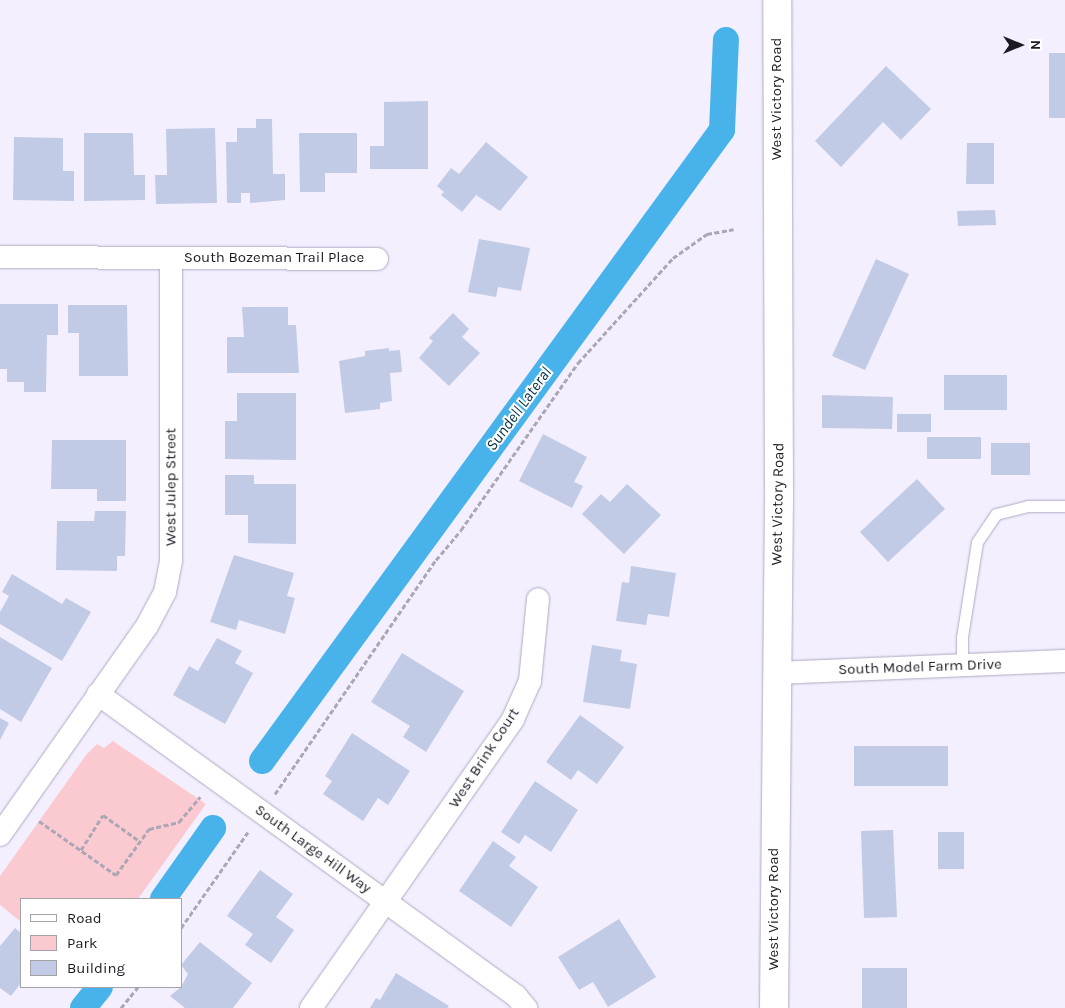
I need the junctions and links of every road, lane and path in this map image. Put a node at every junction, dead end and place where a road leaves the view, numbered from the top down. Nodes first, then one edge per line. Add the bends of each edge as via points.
1 (777, 0) edge
2 (734, 229) dead end
3 (0, 258) edge
4 (171, 258) junction
5 (377, 259) dead end
6 (1065, 506) edge
7 (538, 598) dead end
8 (1065, 661) edge
9 (962, 665) junction
10 (775, 673) junction
11 (98, 694) junction
12 (201, 796) dead end
13 (262, 812) junction
14 (36, 819) dead end
15 (0, 836) edge
16 (138, 840) junction
17 (81, 850) junction
18 (387, 902) junction
19 (182, 927) edge
20 (137, 988) edge
21 (121, 1008) edge
22 (311, 1008) edge
23 (526, 1008) edge
24 (774, 1008) edge

1 - 10 main road, West Victory Road via 779,497
2 - 13 path via 707,234 673,258 578,363 461,530 436,560
3 - 4 street, South Bozeman Trail Place
4 - 5 street, South Bozeman Trail Place
4 - 11 street, West Julep Street via 171,560 165,592 147,626
6 - 9 lane via 1027,506 996,514 977,542 962,637
7 - 18 street, West Brink Court via 530,681 513,718
8 - 9 street, South Model Farm Drive
9 - 10 street, South Model Farm Drive
10 - 24 main road, West Victory Road
11 - 13 street, South Large Hill Way
11 - 15 street, West Julep Street
12 - 16 path via 179,822 149,829
13 - 18 street, South Large Hill Way
13 - 19 path
14 - 17 path
16 - 17 path via 104,815
16 - 17 path via 116,875
18 - 22 street, West Brink Court
18 - 23 street, South Large Hill Way via 516,996
20 - 21 path

